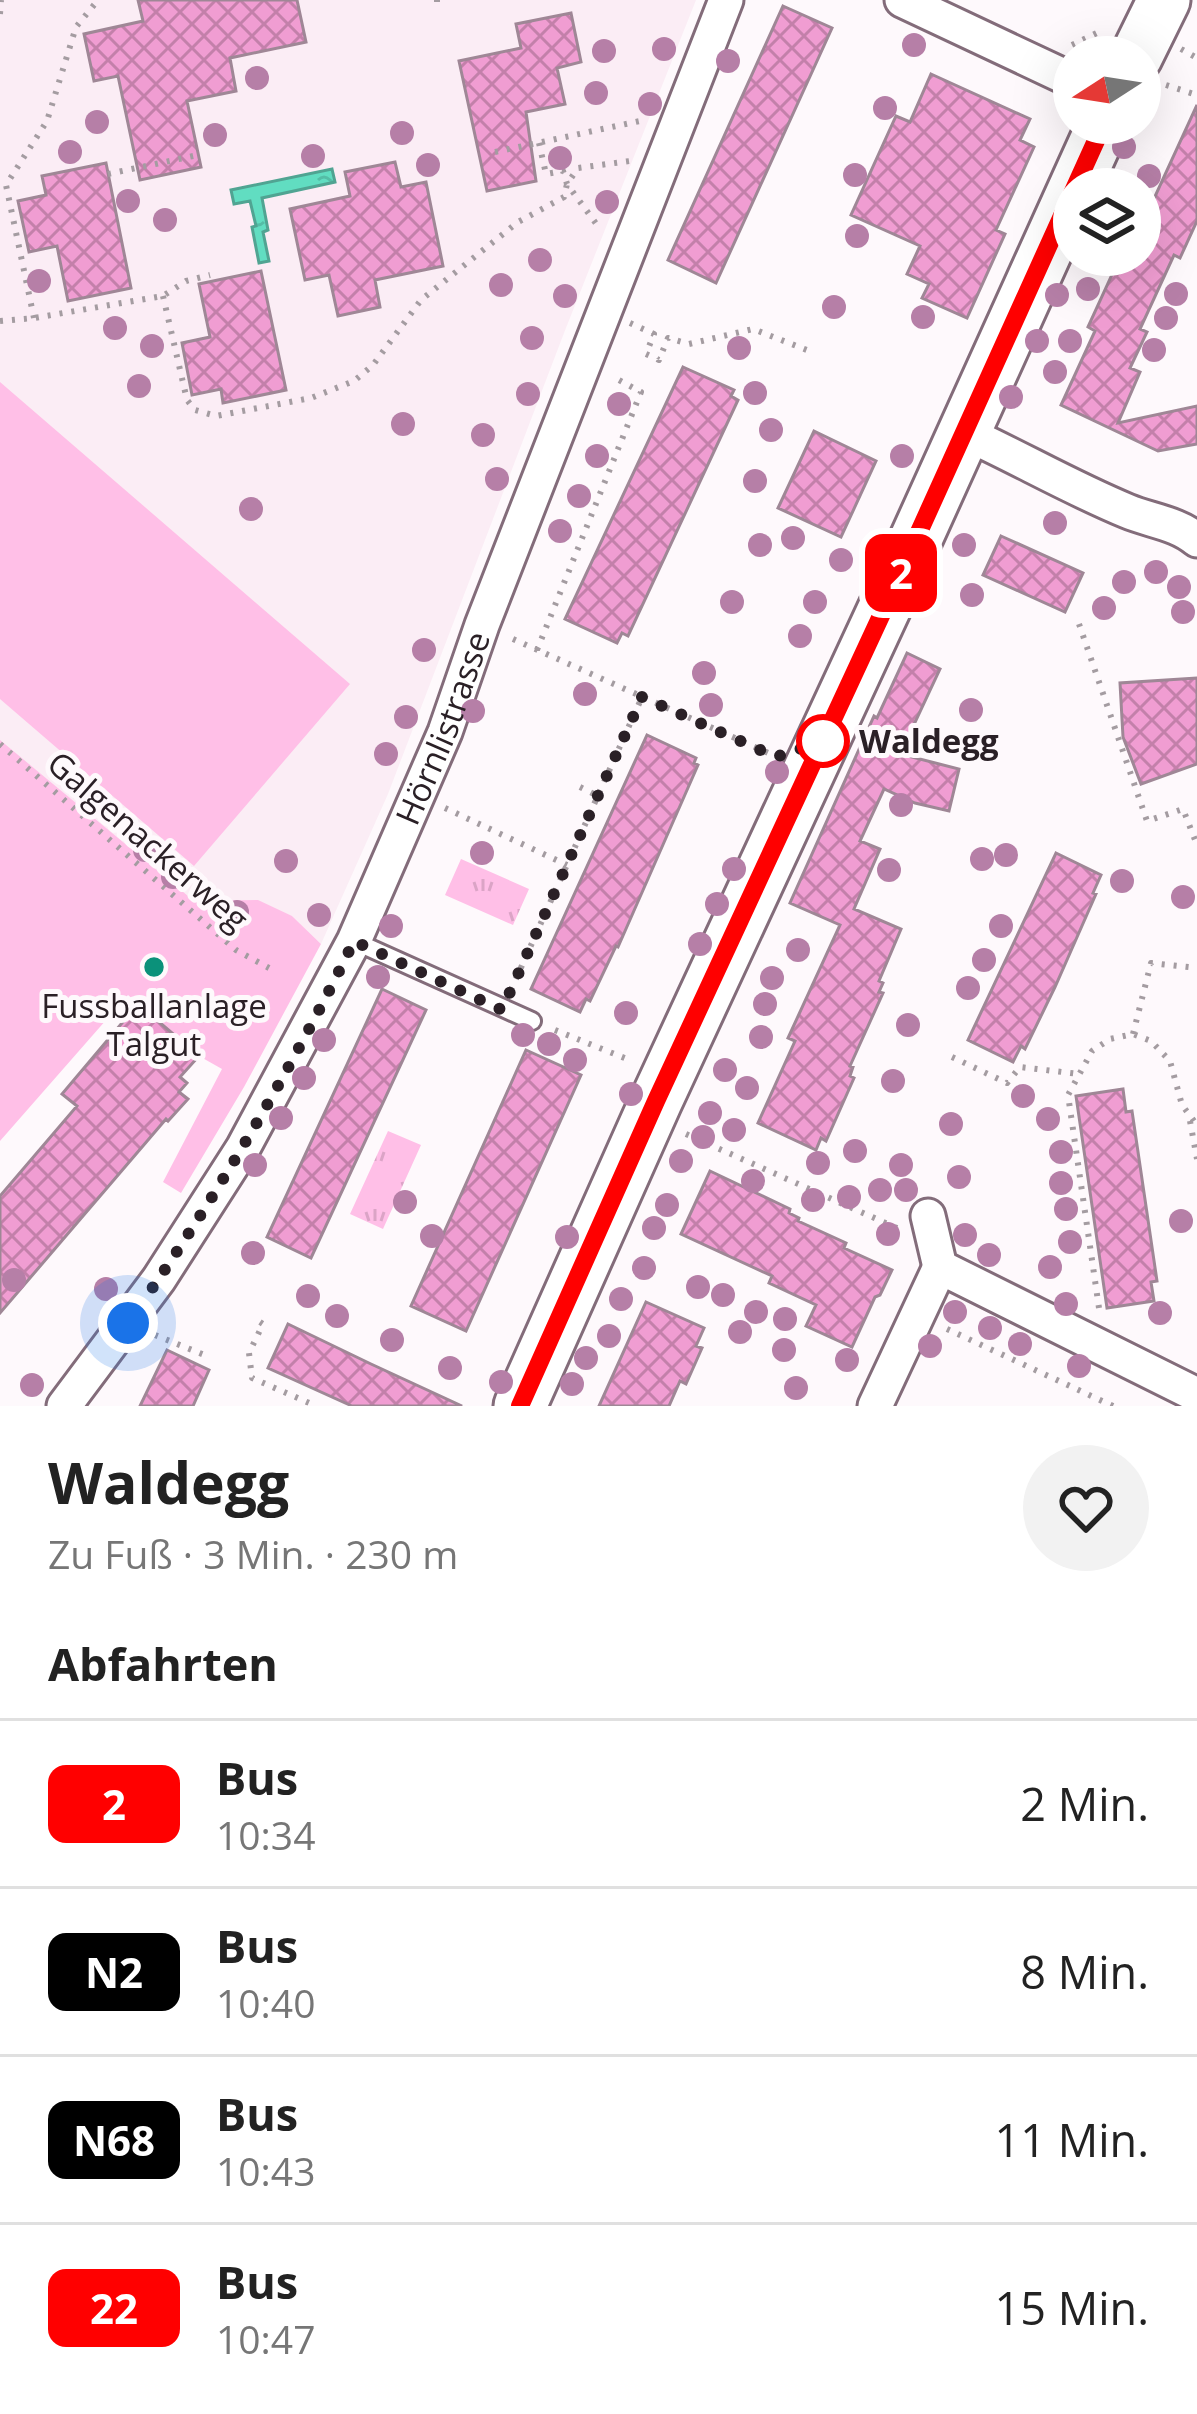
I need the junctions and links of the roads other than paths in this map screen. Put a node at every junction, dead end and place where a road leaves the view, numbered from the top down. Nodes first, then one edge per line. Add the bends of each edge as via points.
1 (726, 0) edge
2 (902, 0) edge
3 (1164, 0) edge
4 (1156, 36) edge
5 (1053, 71) edge
6 (1094, 144) edge
7 (963, 432) junction
8 (1193, 530) edge
9 (354, 941) junction
10 (532, 1021) road end
11 (1197, 1395) edge
12 (64, 1406) edge
13 (520, 1406) edge
14 (875, 1406) edge

1 - 9 street, Hörnlistrasse via 445,732
2 - 5 street
3 - 4 main road
6 - 7 main road
7 - 8 street via 1130,512
7 - 13 main road
9 - 10 lane
9 - 12 street, Hörnlistrasse via 243,1148
11 - 14 street via 1105,1349 934,1243 917,1315

